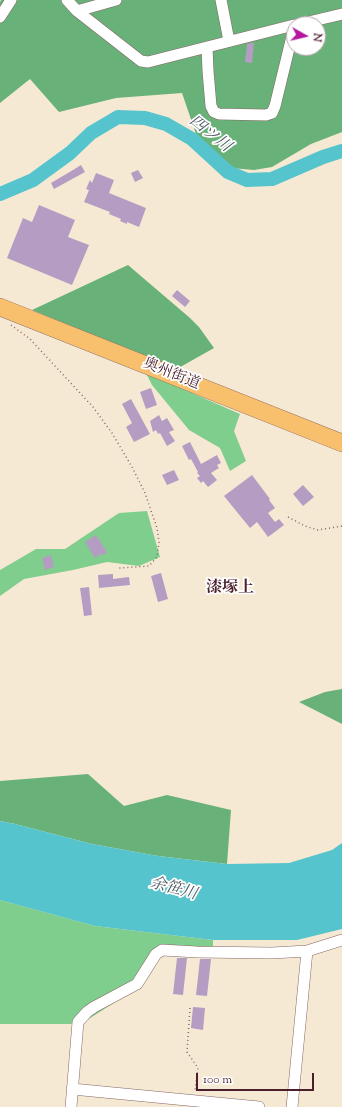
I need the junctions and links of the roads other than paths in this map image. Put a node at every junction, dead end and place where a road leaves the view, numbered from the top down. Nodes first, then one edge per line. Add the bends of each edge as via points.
1 (11, 0) edge
2 (67, 0) edge
3 (116, 0) edge
4 (220, 0) edge
5 (77, 11) junction
6 (342, 14) edge
7 (0, 17) edge
8 (326, 18) edge
9 (286, 29) edge
10 (229, 41) junction
11 (207, 47) junction
12 (287, 56) edge
13 (0, 307) edge
14 (342, 443) edge
15 (342, 940) edge
16 (307, 951) junction
17 (72, 1089) junction
18 (71, 1107) edge
19 (259, 1107) edge
20 (292, 1107) edge

1 - 7 street
2 - 5 street
3 - 5 street
4 - 10 street
5 - 11 street via 141,61 148,62
6 - 8 street
9 - 10 street
10 - 11 street
11 - 12 street via 211,106 214,112 219,114 272,113
13 - 14 highway, 奥州街道
15 - 16 street
16 - 17 street via 272,953 162,950 156,954 137,984 94,1007 78,1022
16 - 20 street
17 - 18 street
17 - 19 street

